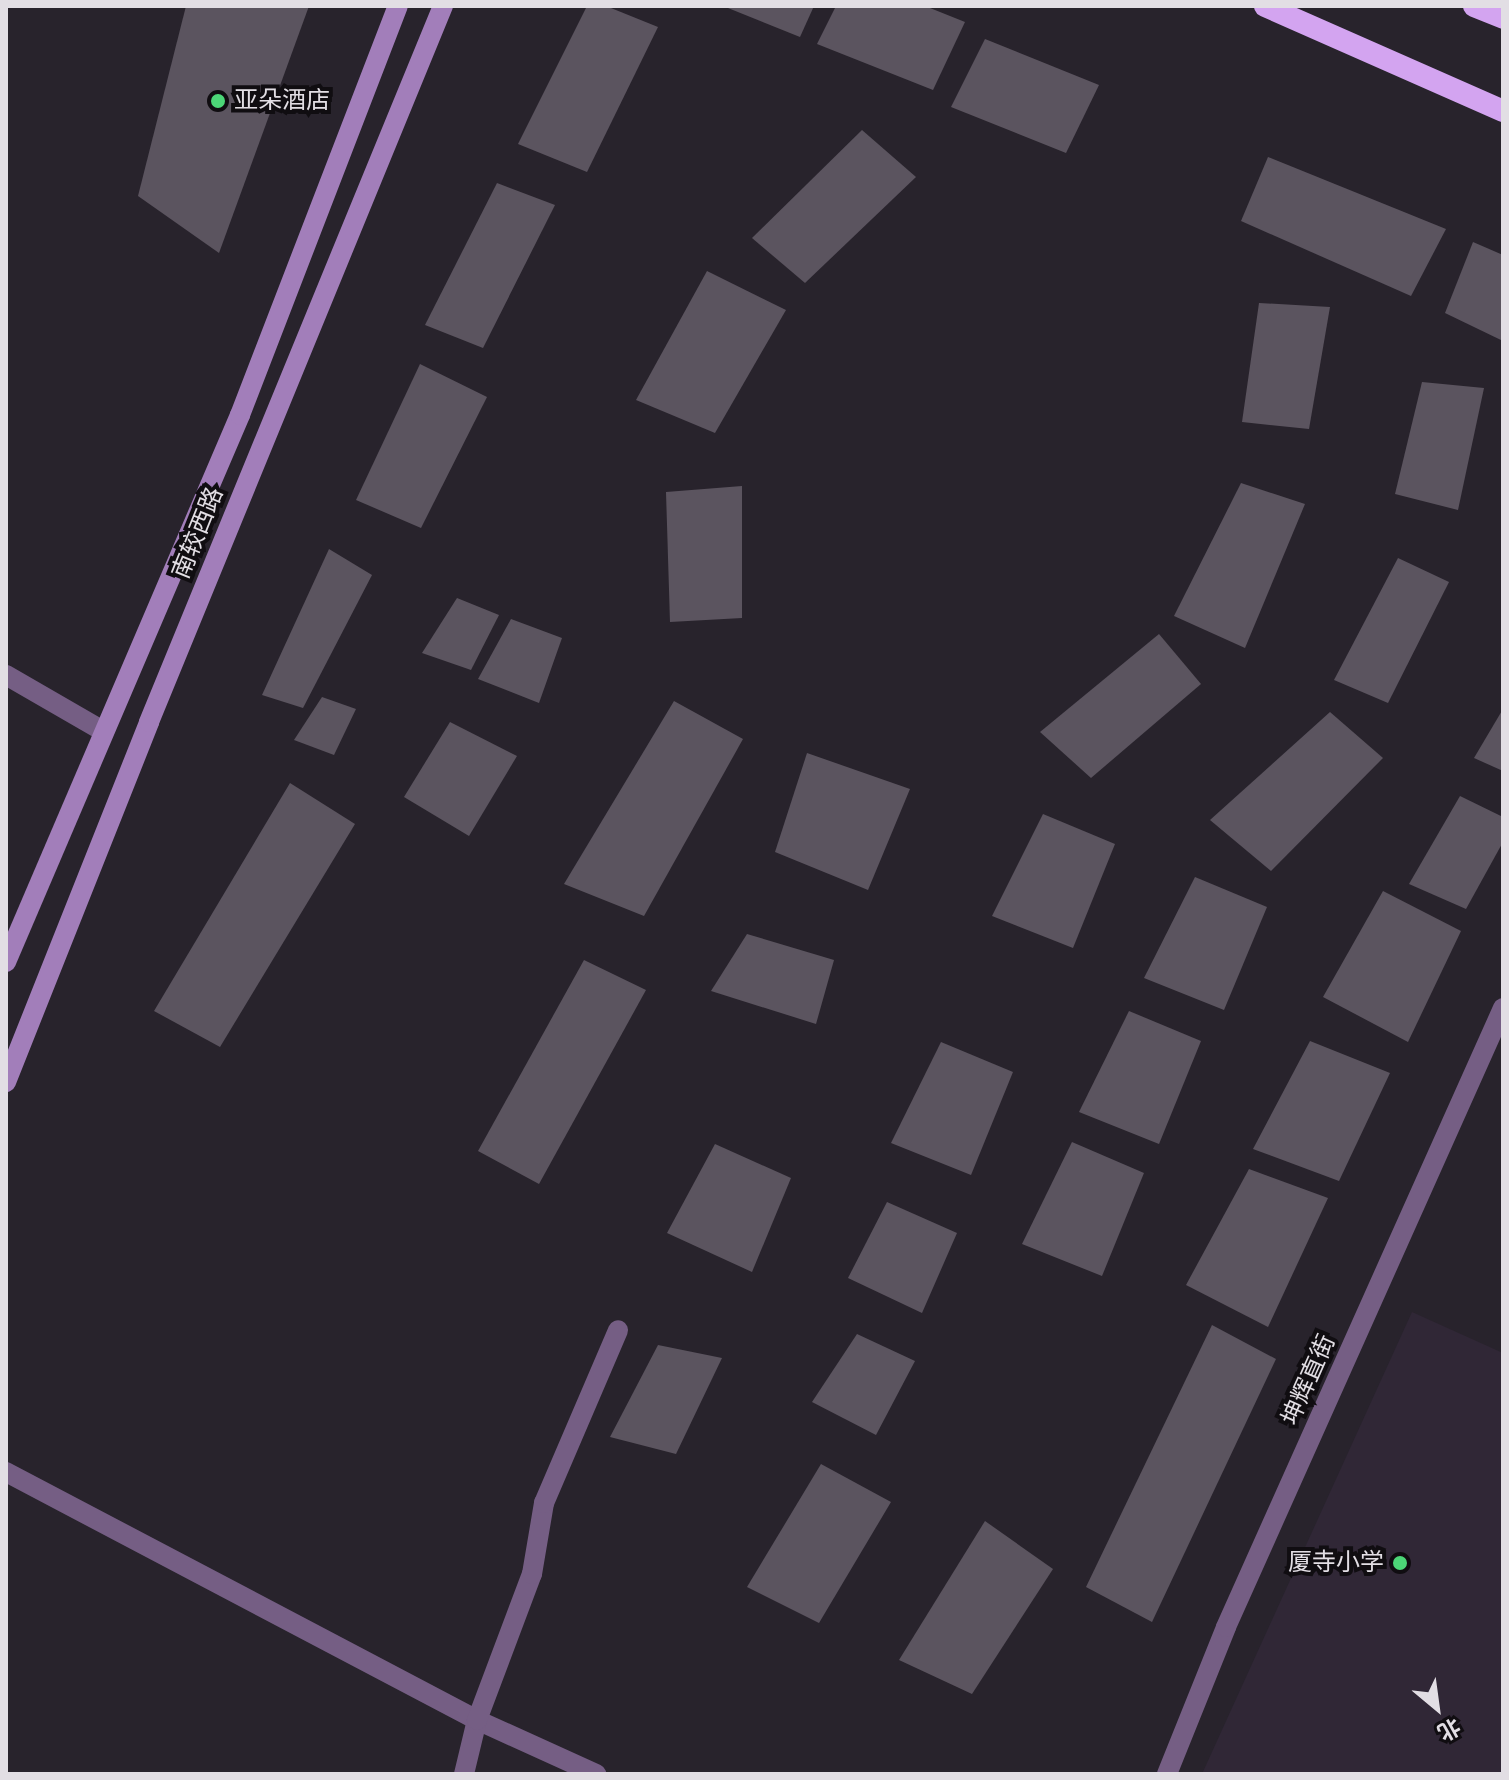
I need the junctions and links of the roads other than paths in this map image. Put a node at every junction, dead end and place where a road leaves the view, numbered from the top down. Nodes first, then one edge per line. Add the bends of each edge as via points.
1 (398, 6) edge
2 (443, 6) edge
3 (1265, 6) edge
4 (1474, 6) edge
5 (1503, 18) edge
6 (1503, 111) edge
7 (6, 675) edge
8 (103, 731) junction
9 (6, 962) edge
10 (1503, 1008) edge
11 (6, 1082) edge
12 (618, 1330) dead end
13 (6, 1472) edge
14 (477, 1720) junction
15 (464, 1774) edge
16 (596, 1774) edge
17 (1167, 1774) edge

1 - 8 main road, 南较西路 via 240,415
2 - 11 main road, 南较西路
3 - 6 highway
4 - 5 highway
7 - 8 street
8 - 9 main road, 南较西路
10 - 17 street, 坤辉直街 via 1226,1627
12 - 14 street via 544,1503 532,1574
13 - 14 street
14 - 15 street
14 - 16 street

